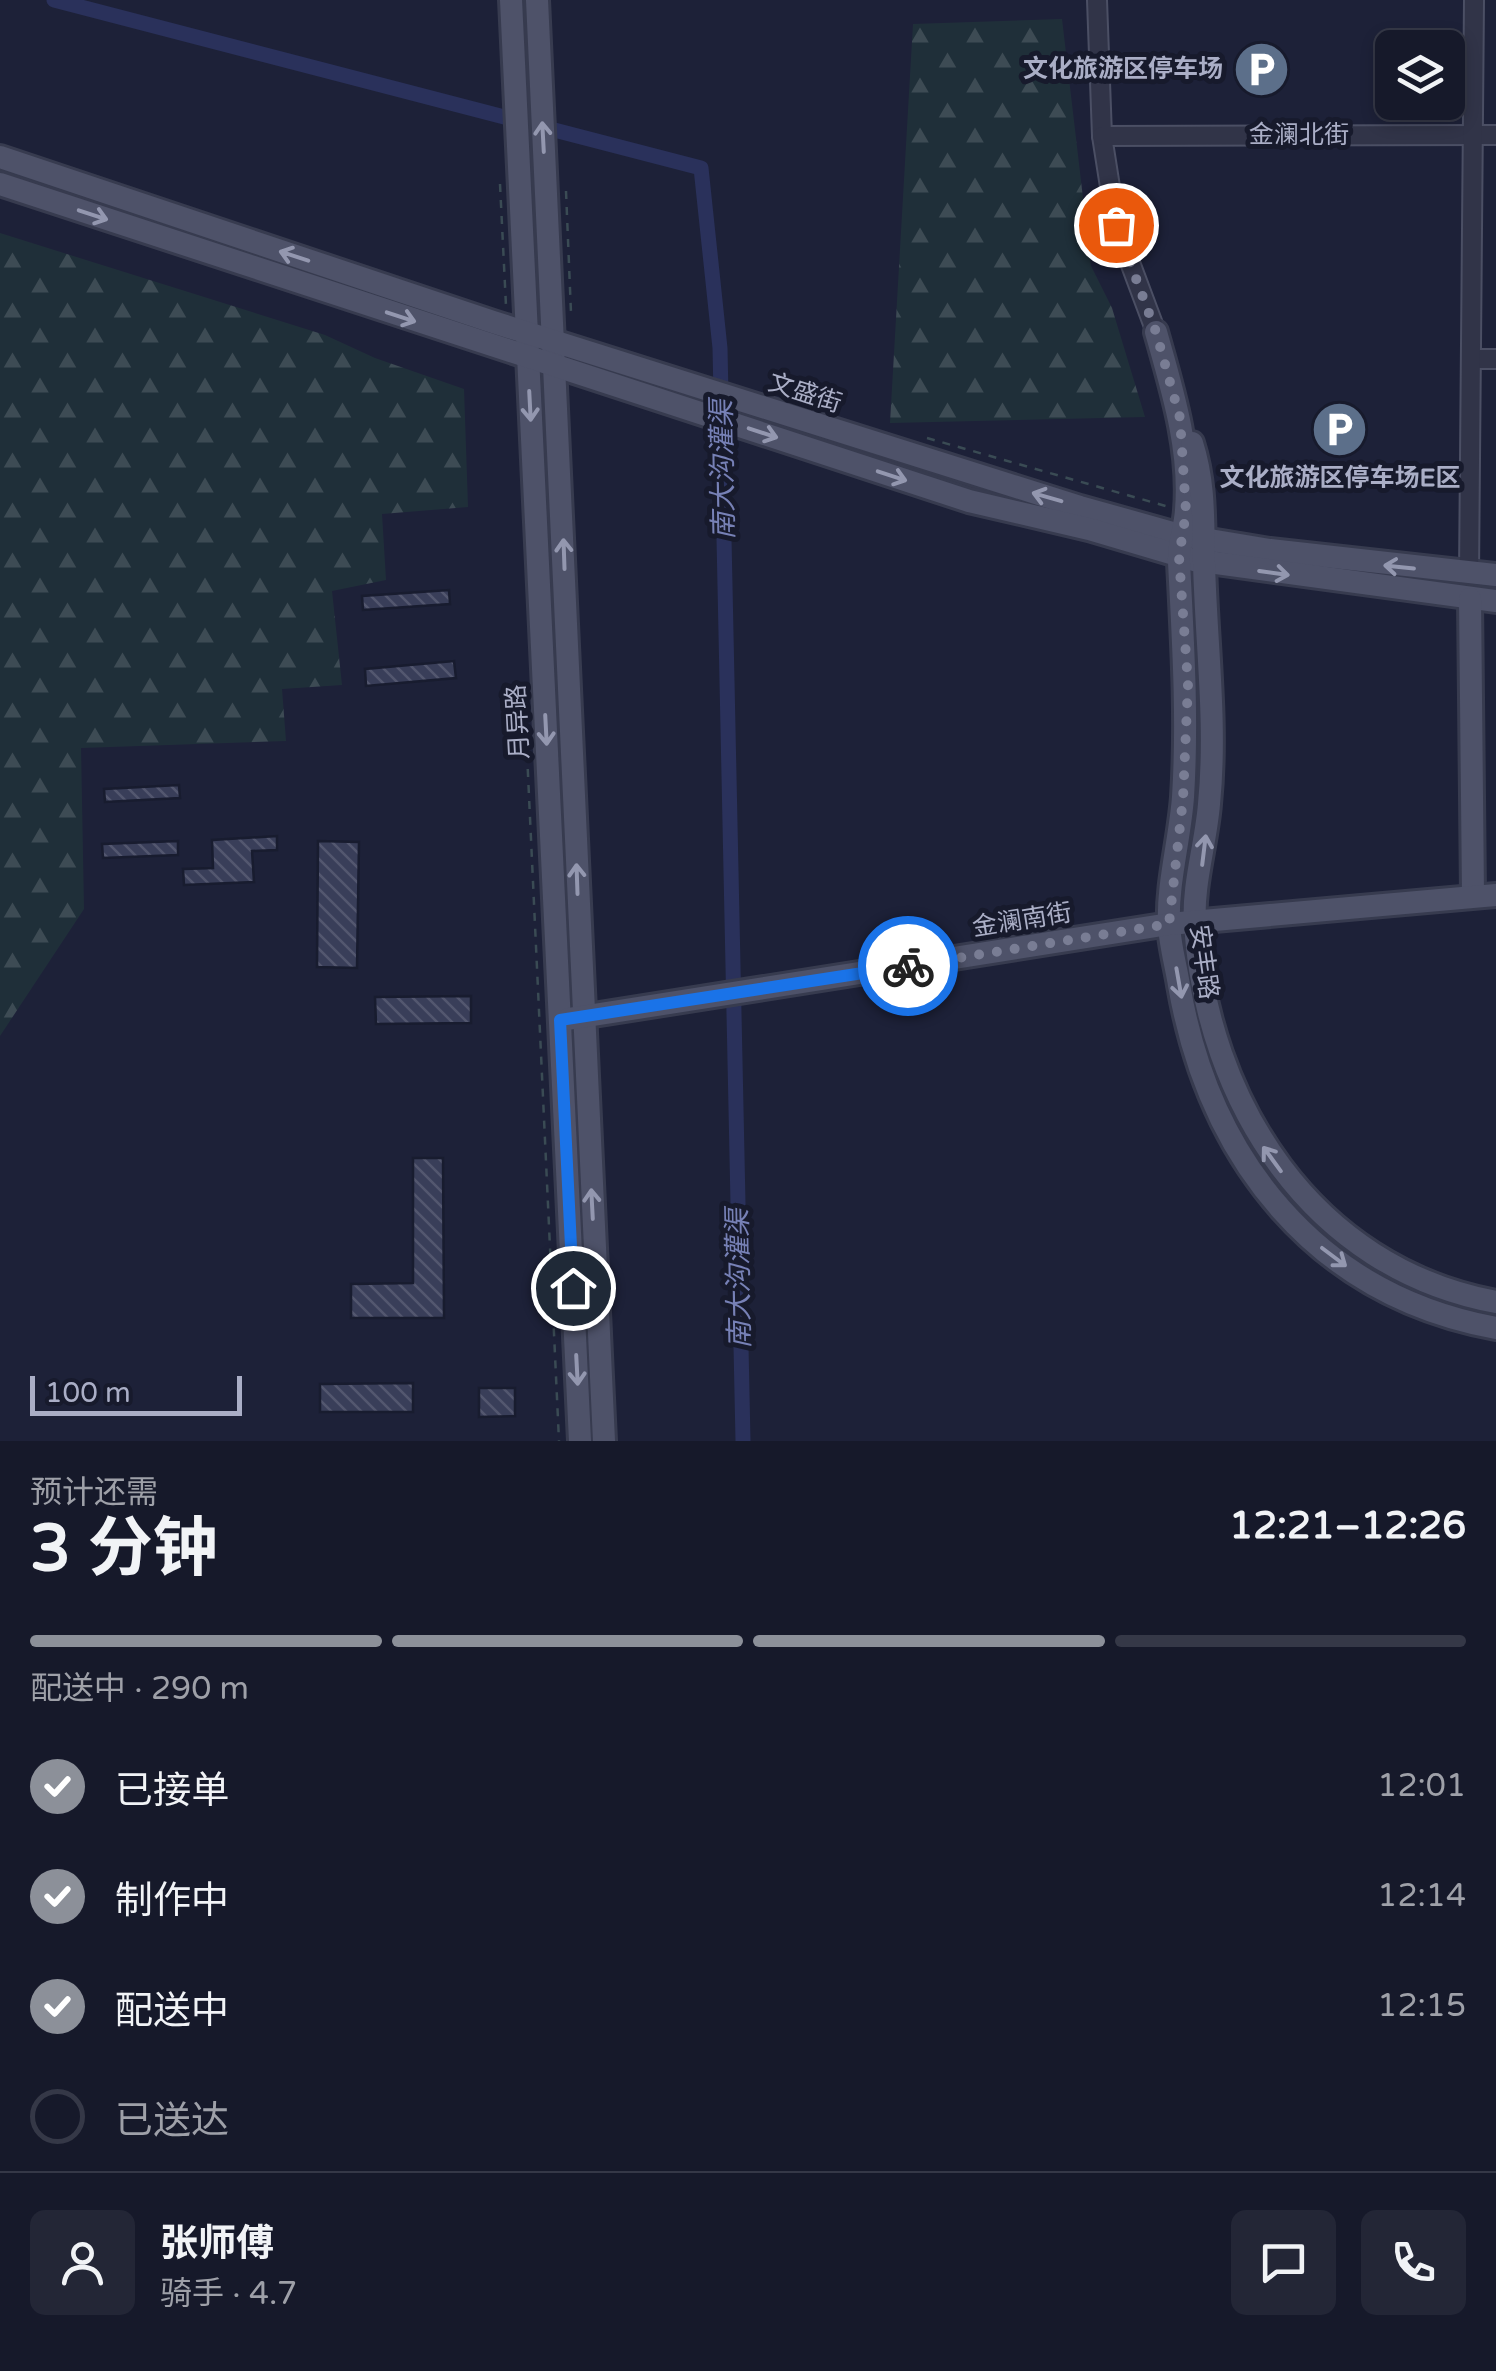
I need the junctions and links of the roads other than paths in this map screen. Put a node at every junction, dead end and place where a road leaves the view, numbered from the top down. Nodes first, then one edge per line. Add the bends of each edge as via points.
1 (511, 0) edge
2 (537, 0) edge
3 (1097, 0) edge
4 (1474, 0) edge
5 (1472, 135) junction
6 (1496, 135) edge
7 (1102, 136) junction
8 (0, 158) edge
9 (0, 184) edge
10 (516, 329) junction
11 (1156, 332) junction
12 (554, 352) junction
13 (528, 357) junction
14 (1470, 359) junction
15 (1496, 359) edge
16 (659, 387) junction
17 (1182, 535) junction
18 (1204, 551) junction
19 (1469, 574) junction
20 (1496, 576) edge
21 (1470, 599) junction
22 (1496, 601) edge
23 (1484, 895) edge
24 (1194, 922) junction
25 (1169, 924) junction
26 (571, 1019) junction
27 (1496, 1302) edge
28 (1496, 1328) edge
29 (580, 1441) edge
30 (604, 1441) edge

1 - 10 main road, 月异路
12 -> 2 main road, 月异路
3 - 7 street, 安丰路
4 - 5 street
5 - 6 street, 金澜北街
5 - 7 street, 金澜北街
5 - 14 street
7 - 11 street, 安丰路 via 1116,225
10 -> 8 main road, 文盛街
9 -> 13 main road, 文盛街
10 - 12 main road, 文盛街
10 - 13 main road, 月异路
11 - 17 main road, 安丰路 via 1180,418
11 - 18 main road, 安丰路 via 1197,459 1206,510
12 - 13 main road, 文盛街
12 - 16 main road, 文盛街
26 -> 12 main road, 月异路
13 -> 26 main road, 月异路
14 - 15 street
14 - 19 street
17 -> 16 main road, 文盛街 via 800,420
16 -> 17 main road, 文盛街 via 800,445 969,501 1090,528
17 - 18 main road, 文盛街
17 - 25 main road, 安丰路 via 1188,684
19 -> 18 main road, 文盛街
18 -> 21 main road, 文盛街
24 -> 18 main road, 安丰路 via 1210,802
19 - 20 main road, 文盛街
21 - 22 main road, 文盛街
21 - 23 main road
23 - 24 main road, 金澜南街
24 - 25 main road, 金澜南街
27 -> 24 main road, 安丰路 via 1425,1281 1366,1249 1324,1217 1279,1168 1225,1070
25 - 26 main road, 金澜南街
25 -> 28 main road, 安丰路 via 1201,1079 1236,1151 1267,1194 1318,1245 1376,1286 1429,1310
26 -> 29 main road, 月异路
30 -> 26 main road, 月异路

